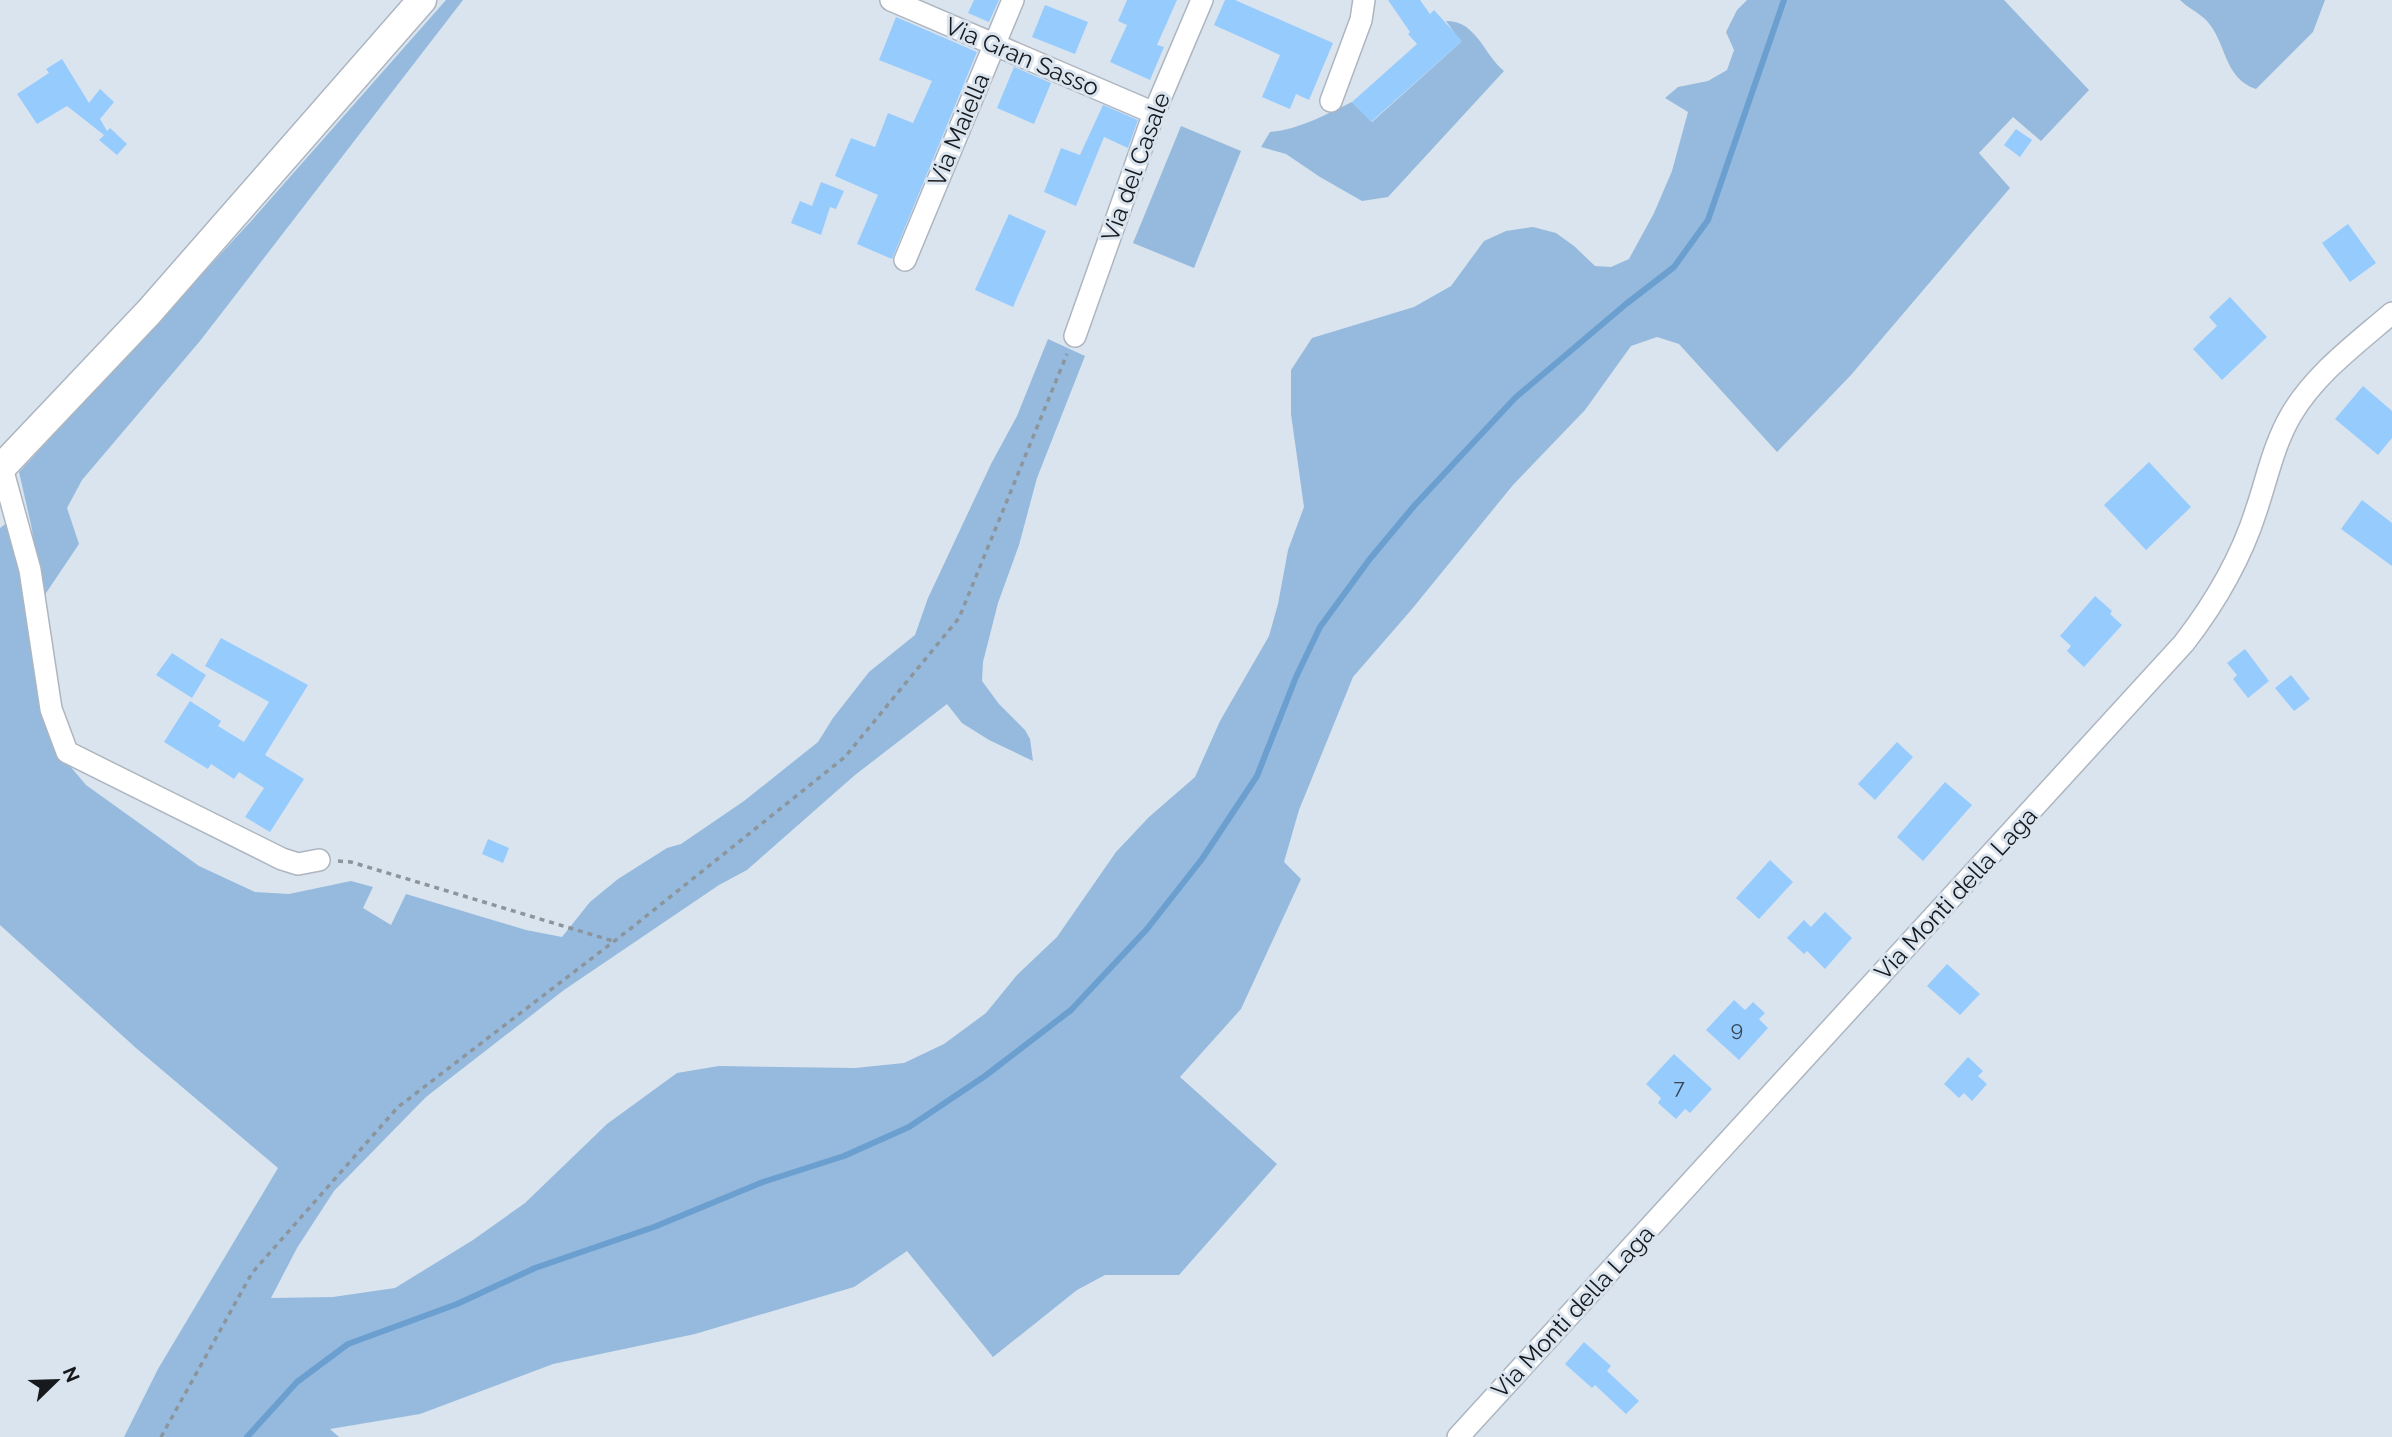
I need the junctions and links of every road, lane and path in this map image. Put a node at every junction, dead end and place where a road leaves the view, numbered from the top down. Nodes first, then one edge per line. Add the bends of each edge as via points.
1 (422, 0) edge
2 (891, 0) edge
3 (1013, 0) edge
4 (1202, 0) edge
5 (1364, 0) edge
6 (994, 46) junction
7 (1331, 101) dead end
8 (1154, 113) junction
9 (905, 260) dead end
10 (2392, 313) edge
11 (1075, 336) joint
12 (1, 468) edge
13 (319, 860) joint
14 (614, 941) junction
15 (160, 1437) edge
16 (1458, 1437) edge

1 - 12 main road via 149,312
2 - 6 street, Via Gran Sasso
3 - 6 street, Via Maiella
4 - 8 street, Via del Casale
5 - 7 street
6 - 8 street, Via Gran Sasso
6 - 9 street, Via Maiella
8 - 11 street, Via del Casale
10 - 16 street, Via Monti della Laga via 2327,370 2294,409 2275,449 2242,546 2184,643
11 - 14 path via 958,618 845,757
12 - 13 street via 30,570 51,709 67,752 282,859 298,864
13 - 14 path via 351,862
14 - 15 path via 398,1107 252,1273

